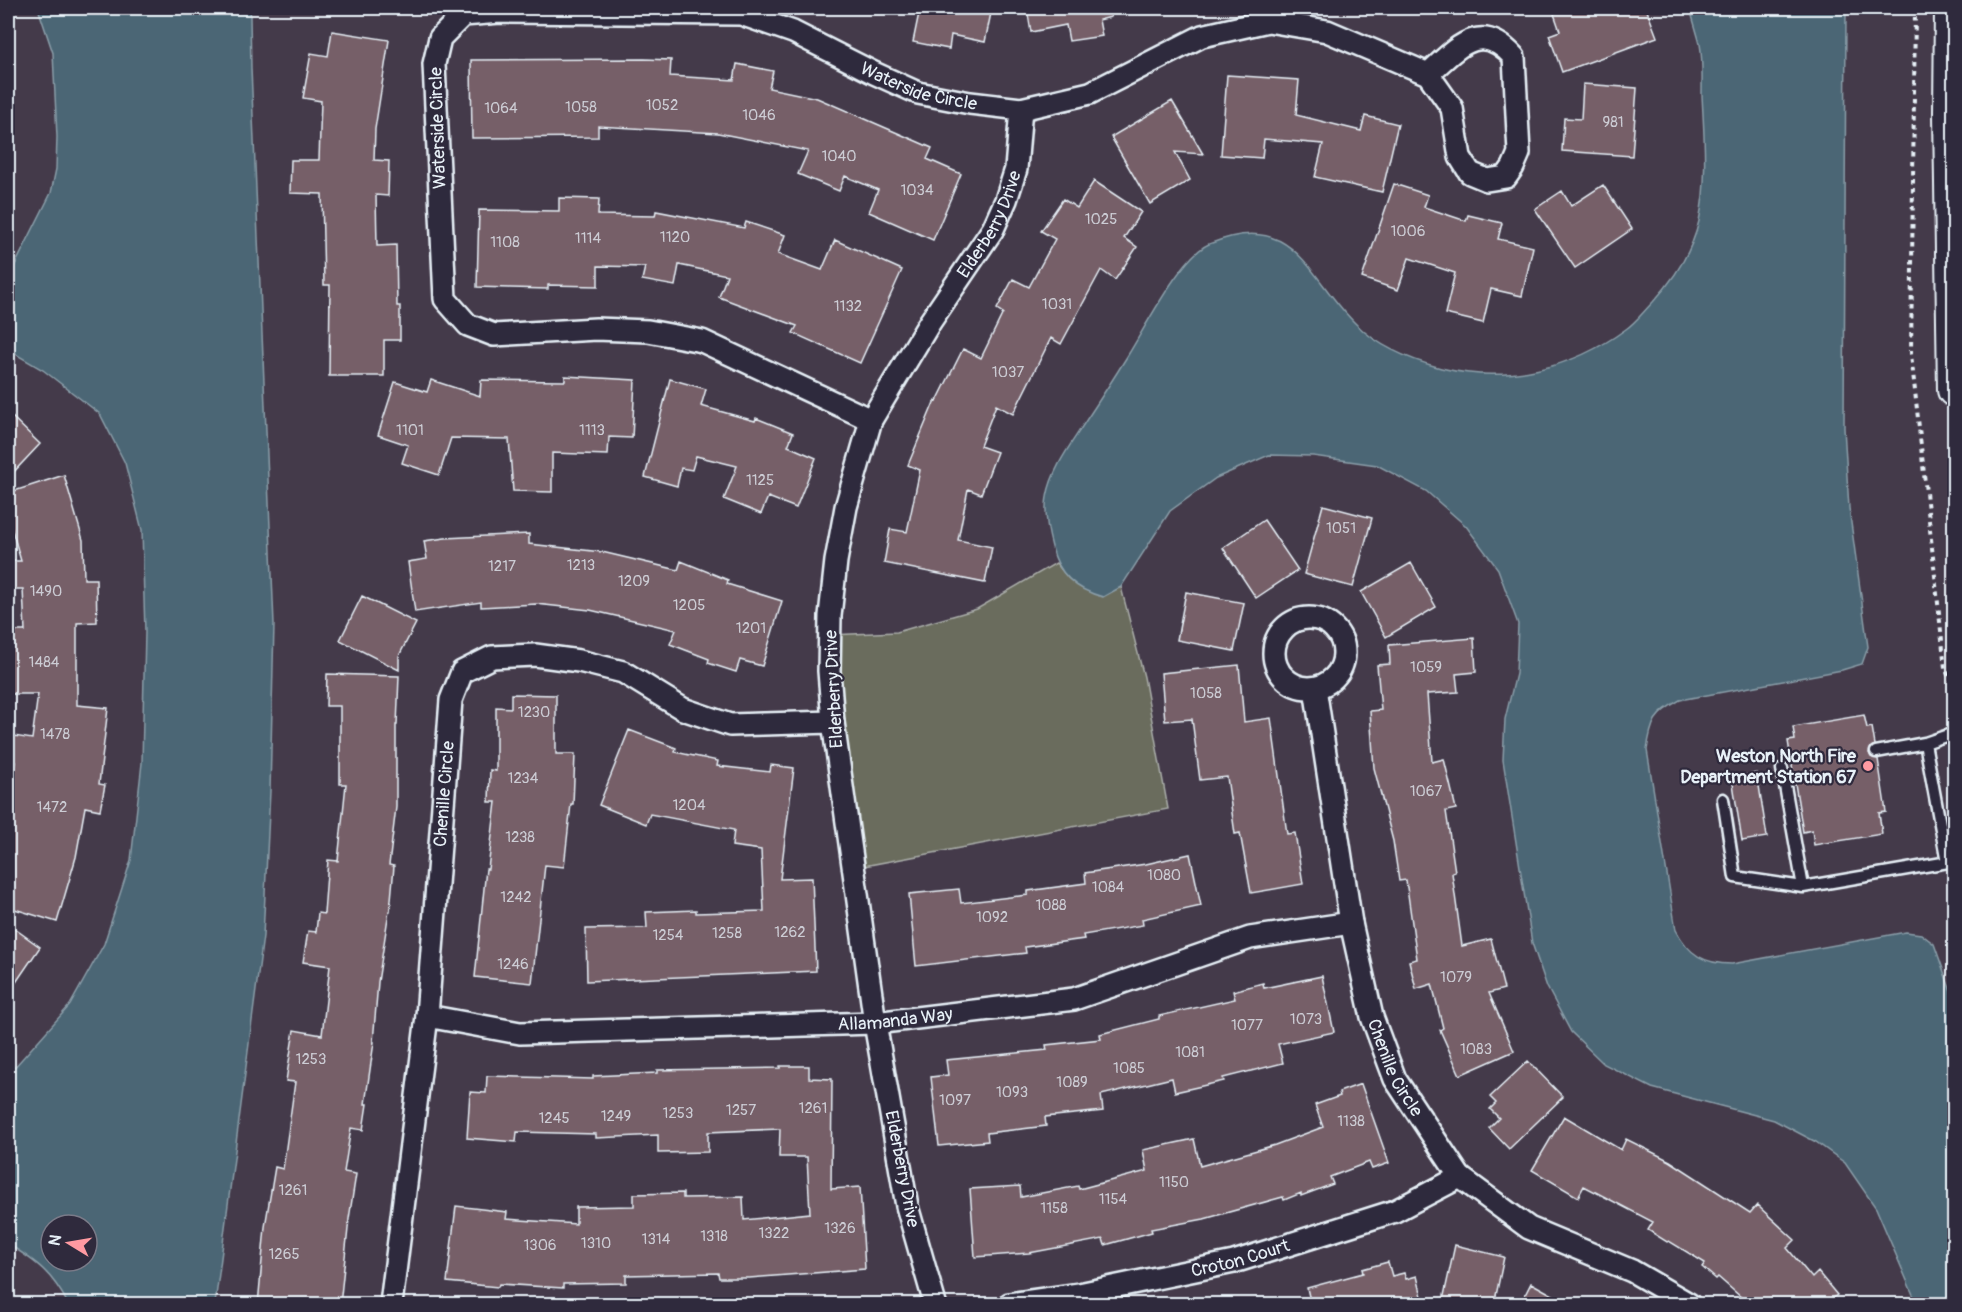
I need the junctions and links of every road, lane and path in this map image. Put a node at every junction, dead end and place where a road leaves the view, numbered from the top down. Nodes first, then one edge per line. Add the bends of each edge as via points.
1 (1915, 8) edge
2 (1951, 8) edge
3 (1428, 74) junction
4 (1021, 109) junction
5 (1954, 390) edge
6 (871, 420) junction
7 (1314, 688) dead end
8 (1954, 688) edge
9 (833, 722) junction
10 (1954, 733) edge
11 (1925, 743) junction
12 (1876, 752) dead end
13 (1782, 769) dead end
14 (1723, 799) dead end
15 (1951, 862) edge
16 (1803, 887) junction
17 (1351, 923) junction
18 (427, 1016) junction
19 (875, 1023) junction
20 (1460, 1177) junction
21 (391, 1305) edge
22 (934, 1305) edge
23 (1009, 1305) edge
24 (1689, 1305) edge

1 - 8 path via 1911,354 1945,668
2 - 5 street
3 - 3 street via 1452,108 1460,157 1470,173 1487,180 1506,177 1519,153 1515,57 1493,39 1474,39
3 - 4 street, Waterside Circle via 1327,31 1268,21 1202,36 1090,93
4 - 6 street, Elderberry Drive via 1016,169 993,229 930,322
4 - 6 street, Waterside Circle via 918,93 793,32 741,14 500,12 463,15 440,38 434,64 445,299 468,326 494,335 596,328 702,341
6 - 9 street, Elderberry Drive via 846,507 836,561 829,662
7 - 17 street, Chenille Circle
9 - 18 street, Chenille Circle via 730,725 683,709 623,672 546,656 492,657 462,672 451,700
9 - 19 street, Elderberry Drive
10 - 11 lane
11 - 12 lane
11 - 15 lane
13 - 16 lane
14 - 16 lane via 1734,877
15 - 16 lane
17 - 19 street, Allamanda Way via 1250,938 1074,999
17 - 20 street, Chenille Circle via 1372,1017 1395,1078
18 - 19 street, Allamanda Way via 520,1033
18 - 21 street, Chenille Circle
19 - 22 street, Elderberry Drive via 907,1206
20 - 23 street, Croton Court via 1395,1211 1234,1262
20 - 24 street, Chenille Circle via 1529,1228 1632,1271

